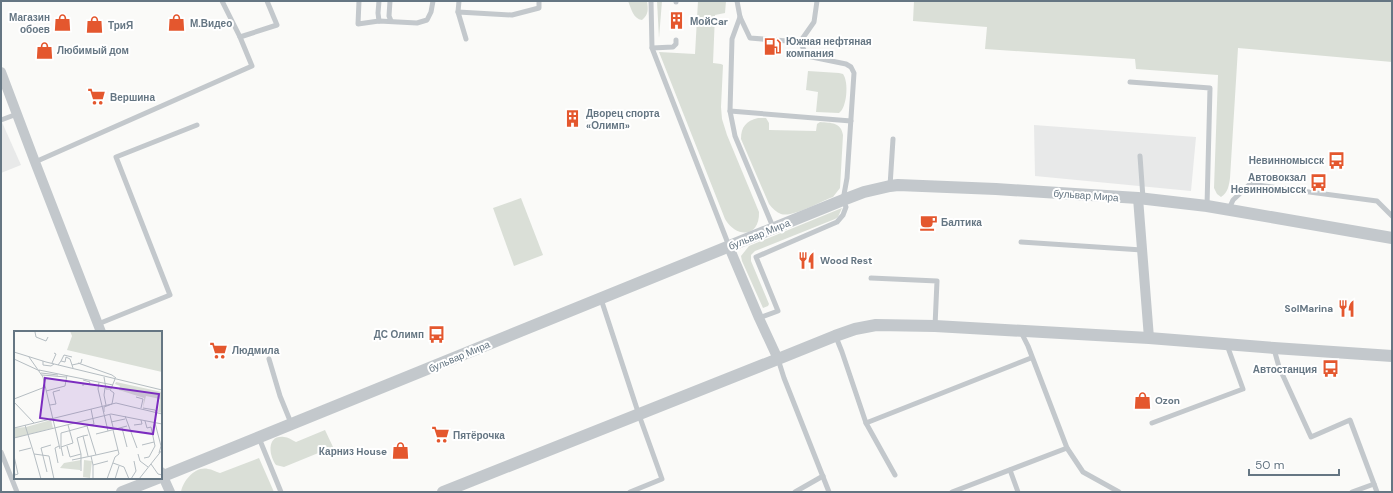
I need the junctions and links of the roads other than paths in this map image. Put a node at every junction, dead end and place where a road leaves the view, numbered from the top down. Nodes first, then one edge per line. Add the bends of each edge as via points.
1 (222, 1) edge
2 (267, 1) edge
3 (360, 1) edge
4 (379, 1) edge
5 (390, 1) edge
6 (433, 1) edge
7 (459, 1) edge
8 (539, 1) edge
9 (651, 1) edge
10 (737, 1) edge
11 (817, 1) edge
12 (458, 12) junction
13 (740, 17) junction
14 (380, 21) junction
15 (391, 21) junction
16 (240, 37) junction
17 (466, 39) dead end
18 (676, 40) dead end
19 (800, 42) junction
20 (652, 48) junction
21 (1, 72) edge
22 (1130, 82) dead end
23 (730, 111) junction
24 (17, 114) junction
25 (1, 120) edge
26 (851, 121) junction
27 (197, 125) dead end
28 (893, 139) dead end
29 (1140, 156) dead end
30 (35, 162) junction
31 (890, 186) junction
32 (1141, 199) junction
33 (843, 200) junction
34 (1208, 206) junction
35 (1229, 209) junction
36 (1392, 216) edge
37 (773, 228) junction
38 (1392, 238) edge
39 (1021, 242) dead end
40 (729, 247) junction
41 (1142, 250) junction
42 (871, 278) dead end
43 (601, 299) junction
44 (759, 318) junction
45 (935, 326) junction
46 (100, 328) edge
47 (1021, 331) junction
48 (835, 336) junction
49 (1149, 338) junction
50 (1227, 344) junction
51 (1274, 348) junction
52 (1392, 356) edge
53 (1031, 358) junction
54 (269, 359) dead end
55 (778, 359) junction
56 (639, 414) junction
57 (291, 423) junction
58 (866, 423) junction
59 (1152, 423) dead end
60 (258, 437) junction
61 (1067, 448) junction
62 (1, 452) edge
63 (1010, 470) junction
64 (895, 475) dead end
65 (162, 476) edge
66 (823, 476) junction
67 (162, 478) edge
68 (154, 479) edge
69 (1374, 484) junction
70 (17, 492) edge
71 (122, 492) edge
72 (170, 492) edge
73 (281, 492) edge
74 (443, 492) edge
75 (630, 492) edge
76 (795, 492) edge
77 (829, 492) edge
78 (952, 492) edge
79 (1018, 492) edge
80 (1119, 492) edge
81 (1352, 492) edge
82 (1377, 492) edge

1 - 16 lane
2 - 16 lane via 277,24
3 - 14 lane via 358,24
4 - 14 lane
5 - 15 lane
6 - 15 lane via 432,12 427,20 417,23
7 - 12 lane
8 - 12 lane via 539,8 512,15
9 - 20 lane
10 - 13 lane
11 - 19 lane via 814,22
12 - 17 lane
13 - 19 lane via 750,38
13 - 23 lane via 732,39
14 - 15 lane
16 - 30 lane via 252,66
18 - 20 lane via 673,47
19 - 26 lane via 807,56 851,67 854,73
20 - 40 lane
21 - 24 street
22 - 34 lane via 1210,88
23 - 26 lane
23 - 37 lane via 735,136
24 - 25 lane
24 - 30 street
26 - 33 lane
27 - 46 lane via 116,157 170,295
28 - 31 lane
29 - 32 lane
30 - 46 street
31 - 32 street, бульвар Мира via 996,189
31 - 33 street, бульвар Мира
32 - 34 street, бульвар Мира
32 - 41 street
33 - 37 street, бульвар Мира
33 - 44 lane via 846,207 837,222 756,257 778,310
34 - 35 street, бульвар Мира
35 - 36 lane via 1233,200 1250,184 1377,201
35 - 38 street, бульвар Мира
37 - 40 street, бульвар Мира
39 - 41 lane
40 - 43 street, бульвар Мира
40 - 44 street
41 - 49 street
42 - 45 lane via 937,281
43 - 56 lane
43 - 57 street, бульвар Мира
44 - 55 street
45 - 47 street
45 - 48 street via 876,325
47 - 49 street
47 - 53 lane
48 - 55 street
48 - 58 lane
49 - 50 street
50 - 51 street
50 - 59 lane via 1243,389
51 - 52 street
51 - 69 lane via 1279,367 1311,437 1350,420
53 - 58 lane
53 - 61 lane
54 - 57 lane
55 - 56 street
55 - 66 lane
56 - 74 street
56 - 75 lane via 662,479
57 - 60 street, бульвар Мира
58 - 64 lane
60 - 65 street, бульвар Мира
60 - 73 lane
61 - 63 lane
61 - 80 lane via 1083,472
62 - 70 lane
63 - 78 lane
63 - 79 lane
66 - 76 lane
66 - 77 lane
67 - 72 street
68 - 71 street, бульвар Мира
69 - 81 lane
69 - 82 lane

